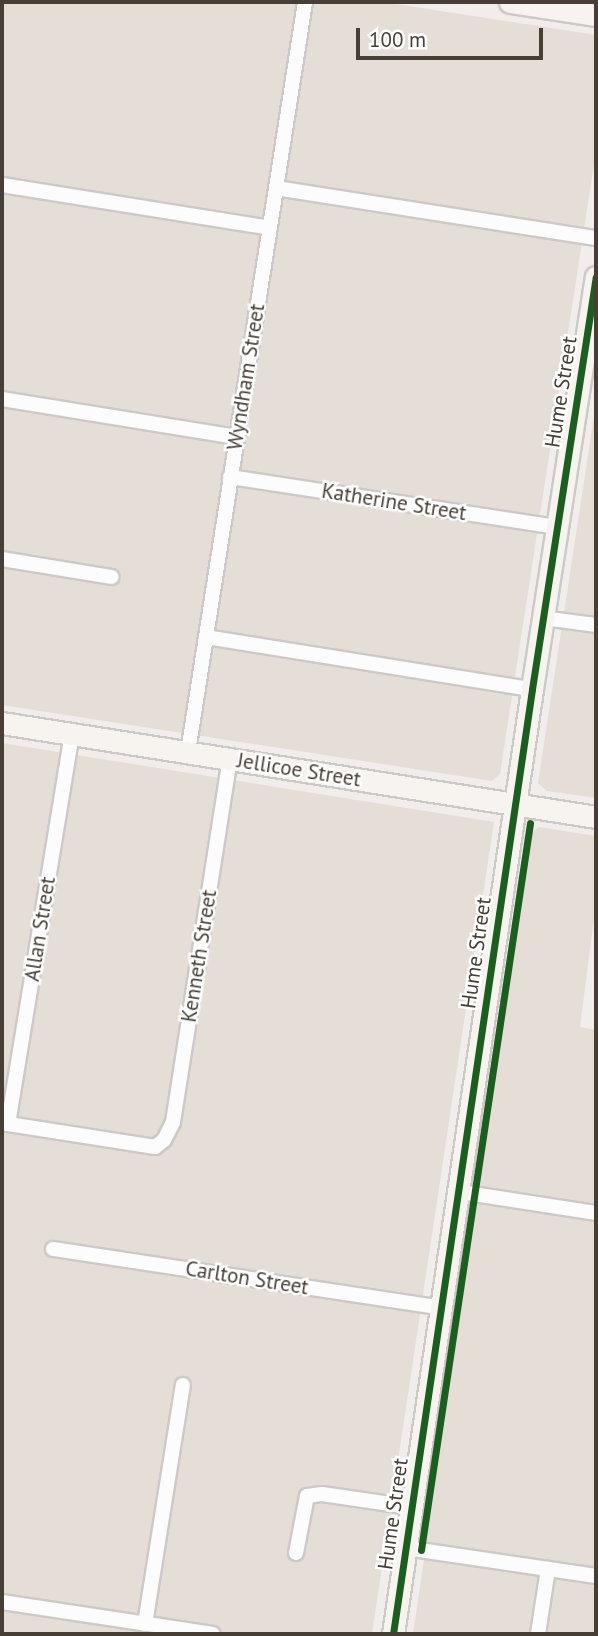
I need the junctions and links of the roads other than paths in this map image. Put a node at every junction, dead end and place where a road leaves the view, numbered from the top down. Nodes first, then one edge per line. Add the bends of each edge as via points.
1 (304, 2) edge
2 (510, 2) edge
3 (596, 15) edge
4 (2, 185) edge
5 (276, 188) junction
6 (270, 229) junction
7 (596, 238) edge
8 (596, 277) edge
9 (593, 317) edge
10 (2, 399) edge
11 (236, 437) junction
12 (230, 477) junction
13 (557, 527) junction
14 (2, 559) edge
15 (113, 577) dead end
16 (543, 618) junction
17 (596, 625) edge
18 (206, 637) junction
19 (532, 689) junction
20 (2, 723) edge
21 (72, 734) junction
22 (188, 752) junction
23 (230, 759) junction
24 (515, 804) junction
25 (596, 817) edge
26 (5, 1123) edge
27 (460, 1192) junction
28 (596, 1213) edge
29 (53, 1249) dead end
30 (441, 1308) junction
31 (183, 1385) dead end
32 (411, 1507) junction
33 (406, 1548) junction
34 (296, 1553) dead end
35 (548, 1569) junction
36 (596, 1576) edge
37 (2, 1602) edge
38 (145, 1624) junction
39 (177, 1632) edge
40 (213, 1634) edge
41 (393, 1634) edge
42 (538, 1634) edge

1 - 5 street, Wyndham Street
2 - 3 street
4 - 6 street
5 - 6 street, Wyndham Street
5 - 7 street
6 - 11 street, Wyndham Street
8 - 9 street, Hume Street
9 - 13 street, Hume Street
10 - 11 street
11 - 12 street, Wyndham Street
12 - 13 street, Katherine Street
12 - 18 street, Wyndham Street
13 - 16 street, Hume Street
14 - 15 street
16 - 17 street
16 - 19 street, Hume Street
18 - 19 street
18 - 22 street, Wyndham Street
19 - 24 street, Hume Street
20 - 21 street, Jellicoe Street
21 - 22 street, Jellicoe Street
21 - 26 street, Allan Street
22 - 23 street, Jellicoe Street
23 - 24 street, Jellicoe Street
23 - 26 street, Kenneth Street via 173,1122 164,1140 155,1147
24 - 25 street, Jellicoe Street
24 - 27 street, Hume Street
27 - 28 street
27 - 30 street, Hume Street
29 - 30 street, Carlton Street
30 - 32 street, Hume Street
31 - 38 street
32 - 33 street, Hume Street
32 - 34 street via 322,1494 307,1496
33 - 35 street
33 - 41 street, Hume Street
35 - 36 street
35 - 42 street
37 - 38 street
38 - 39 street
39 - 40 street

